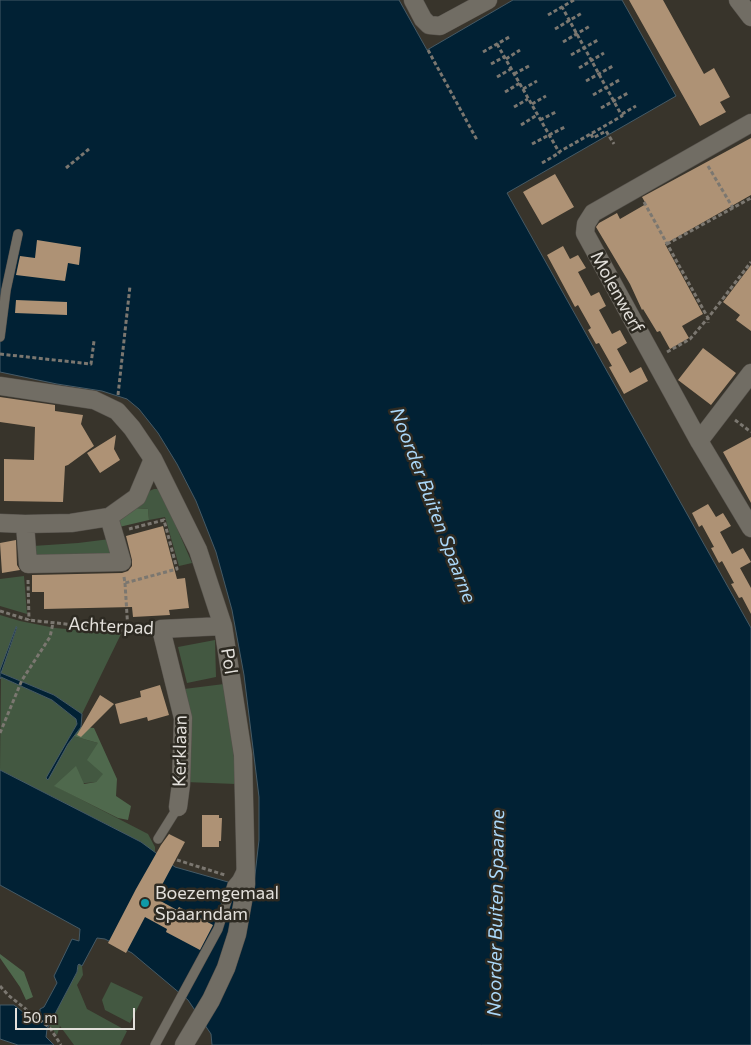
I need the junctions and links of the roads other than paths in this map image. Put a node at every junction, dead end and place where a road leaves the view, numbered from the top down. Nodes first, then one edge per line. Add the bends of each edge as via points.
1 (413, 0) edge
2 (488, 0) edge
3 (738, 0) edge
4 (751, 17) edge
5 (751, 122) edge
6 (18, 234) dead end
7 (0, 338) edge
8 (751, 373) edge
9 (0, 386) edge
10 (699, 440) junction
11 (153, 459) junction
12 (0, 523) edge
13 (25, 524) junction
14 (111, 525) junction
15 (751, 528) edge
16 (223, 626) junction
17 (161, 629) joint
18 (178, 807) joint
19 (158, 839) dead end
20 (238, 883) junction
21 (156, 1045) edge
22 (184, 1045) edge

1 - 2 street via 429,25 440,26
3 - 4 street
5 - 10 street, Molenwerf via 593,213 586,224 585,233
6 - 7 lane
8 - 10 street
9 - 11 street, Pol via 94,400 116,411
10 - 15 street, Molenwerf
11 - 14 street via 137,498
11 - 16 street, Pol via 198,550
12 - 13 street
13 - 14 street
13 - 14 street via 28,564 122,562
16 - 17 street, Achterpad
16 - 20 street, Pol via 243,755 245,863
17 - 18 street, Kerklaan via 183,718
18 - 19 lane, Kerklaan
20 - 21 lane via 218,929
20 - 22 street, Pol via 237,934 226,968

